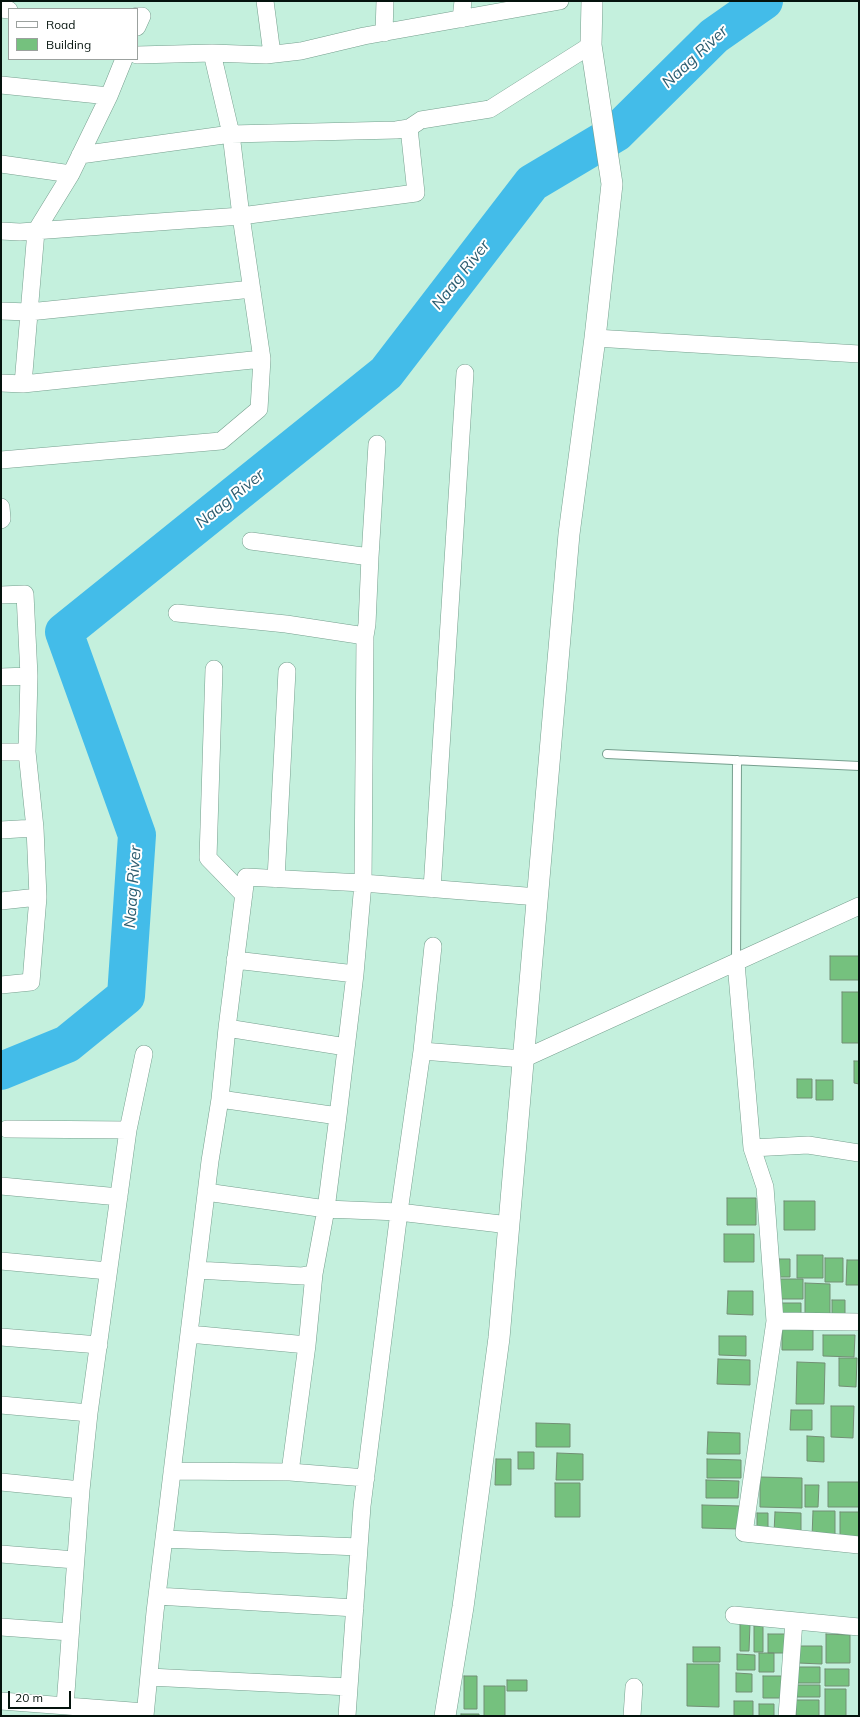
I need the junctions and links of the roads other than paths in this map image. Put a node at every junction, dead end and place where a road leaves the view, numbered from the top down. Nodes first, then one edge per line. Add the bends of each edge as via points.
1 (265, 1) edge
2 (385, 1) edge
3 (463, 1) edge
4 (560, 1) edge
5 (592, 1) edge
6 (138, 16) edge
7 (461, 19) junction
8 (138, 25) edge
9 (384, 33) junction
10 (591, 45) junction
11 (212, 54) junction
12 (272, 54) junction
13 (138, 55) edge
14 (124, 60) edge
15 (1, 85) edge
16 (109, 96) junction
17 (409, 128) junction
18 (231, 134) junction
19 (80, 155) junction
20 (1, 164) edge
21 (71, 174) junction
22 (241, 216) junction
23 (36, 231) junction
24 (1, 232) edge
25 (252, 289) junction
26 (1, 311) edge
27 (29, 312) junction
28 (595, 338) junction
29 (859, 354) edge
30 (262, 359) junction
31 (465, 373) dead end
32 (1, 383) edge
33 (23, 384) junction
34 (377, 444) dead end
35 (1, 460) edge
36 (1, 507) edge
37 (1, 520) edge
38 (251, 541) dead end
39 (370, 557) junction
40 (1, 595) edge
41 (177, 613) dead end
42 (365, 636) junction
43 (214, 669) dead end
44 (287, 671) dead end
45 (29, 676) junction
46 (1, 677) edge
47 (1, 752) edge
48 (27, 752) junction
49 (607, 754) dead end
50 (737, 760) junction
51 (859, 766) edge
52 (35, 828) junction
53 (1, 830) edge
54 (276, 879) junction
55 (363, 883) junction
56 (432, 889) junction
57 (244, 895) junction
58 (38, 897) junction
59 (538, 897) junction
60 (1, 901) edge
61 (859, 906) edge
62 (433, 946) dead end
63 (235, 960) junction
64 (736, 963) junction
65 (355, 974) junction
66 (1, 985) edge
67 (227, 1028) junction
68 (346, 1047) junction
69 (422, 1051) junction
70 (144, 1054) dead end
71 (523, 1060) junction
72 (220, 1100) junction
73 (338, 1116) junction
74 (7, 1129) dead end
75 (128, 1130) junction
76 (752, 1148) junction
77 (859, 1153) edge
78 (1, 1186) edge
79 (206, 1192) junction
80 (119, 1197) junction
81 (326, 1209) junction
82 (399, 1212) junction
83 (509, 1225) junction
84 (1, 1261) edge
85 (197, 1270) junction
86 (108, 1271) junction
87 (314, 1274) junction
88 (775, 1321) junction
89 (859, 1322) edge
90 (189, 1334) junction
91 (1, 1337) edge
92 (99, 1345) junction
93 (307, 1345) junction
94 (1, 1405) edge
95 (89, 1413) junction
96 (172, 1471) junction
97 (290, 1472) junction
98 (366, 1478) junction
99 (1, 1482) edge
100 (81, 1490) junction
101 (164, 1539) junction
102 (859, 1545) edge
103 (359, 1547) junction
104 (1, 1554) edge
105 (75, 1560) junction
106 (157, 1596) junction
107 (355, 1608) junction
108 (734, 1615) dead end
109 (794, 1621) junction
110 (1, 1627) edge
111 (859, 1627) edge
112 (70, 1632) junction
113 (149, 1678) junction
114 (349, 1687) junction
115 (634, 1687) dead end
116 (1, 1701) edge
117 (65, 1706) junction
118 (145, 1714) edge
119 (347, 1716) edge
120 (445, 1716) edge
121 (632, 1716) edge
122 (787, 1716) edge

1 - 12 street
2 - 9 street
3 - 7 street
4 - 7 street
5 - 10 street
6 - 8 street via 142,16
7 - 9 street
9 - 12 street via 301,51
10 - 17 street via 490,109 421,120
10 - 28 street via 612,184
11 - 12 street
11 - 13 street
11 - 18 street
14 - 16 street
15 - 16 street
16 - 19 street
17 - 18 street
17 - 22 street via 416,193
18 - 19 street
18 - 22 street
19 - 21 street
20 - 21 street
21 - 23 street
22 - 23 street
22 - 25 street
23 - 24 street
23 - 27 street
25 - 27 street
25 - 30 street
26 - 27 street
27 - 33 street
28 - 29 street
28 - 59 street via 569,534
30 - 33 street
30 - 35 street via 259,409 221,441
31 - 56 street
32 - 33 street
34 - 39 street
36 - 37 street
38 - 39 street
39 - 42 street
40 - 45 street via 25,594
41 - 42 street via 286,624
42 - 55 street
43 - 57 street via 208,858
44 - 54 street
45 - 46 street
45 - 48 street
47 - 48 street
48 - 52 street
49 - 50 lane
50 - 51 lane
50 - 64 lane
52 - 53 street
52 - 58 street
54 - 55 street
54 - 57 street via 246,878
55 - 56 street
55 - 65 street
56 - 59 street
57 - 63 street
58 - 60 street
58 - 66 street via 31,982
59 - 71 street
61 - 64 street
62 - 69 street
63 - 65 street
63 - 67 street
64 - 71 street
64 - 76 street
65 - 68 street
67 - 68 street
67 - 72 street
68 - 73 street
69 - 71 street
69 - 82 street
70 - 75 street
71 - 83 street
72 - 73 street
72 - 79 street
73 - 81 street
74 - 75 street
75 - 80 street
76 - 77 street via 808,1145
76 - 88 street via 765,1187
78 - 80 street
79 - 81 street
79 - 85 street
80 - 86 street
81 - 82 street
81 - 87 street
82 - 83 street
82 - 98 street
83 - 120 street via 497,1354 463,1607
84 - 86 street
85 - 87 street via 302,1276
85 - 90 street
86 - 92 street
87 - 93 street
88 - 89 street
88 - 102 street via 744,1533
90 - 93 street
90 - 96 street
91 - 92 street
92 - 95 street
93 - 97 street
94 - 95 street
95 - 100 street
96 - 97 street
96 - 101 street
97 - 98 street
98 - 103 street
99 - 100 street
100 - 105 street
101 - 103 street
101 - 106 street
103 - 107 street
104 - 105 street
105 - 112 street
106 - 107 street
106 - 113 street
107 - 114 street
108 - 109 street
109 - 111 street
109 - 122 street
110 - 112 street
112 - 117 street
113 - 114 street
113 - 118 street
114 - 119 street
115 - 121 street
116 - 117 street
117 - 118 street

